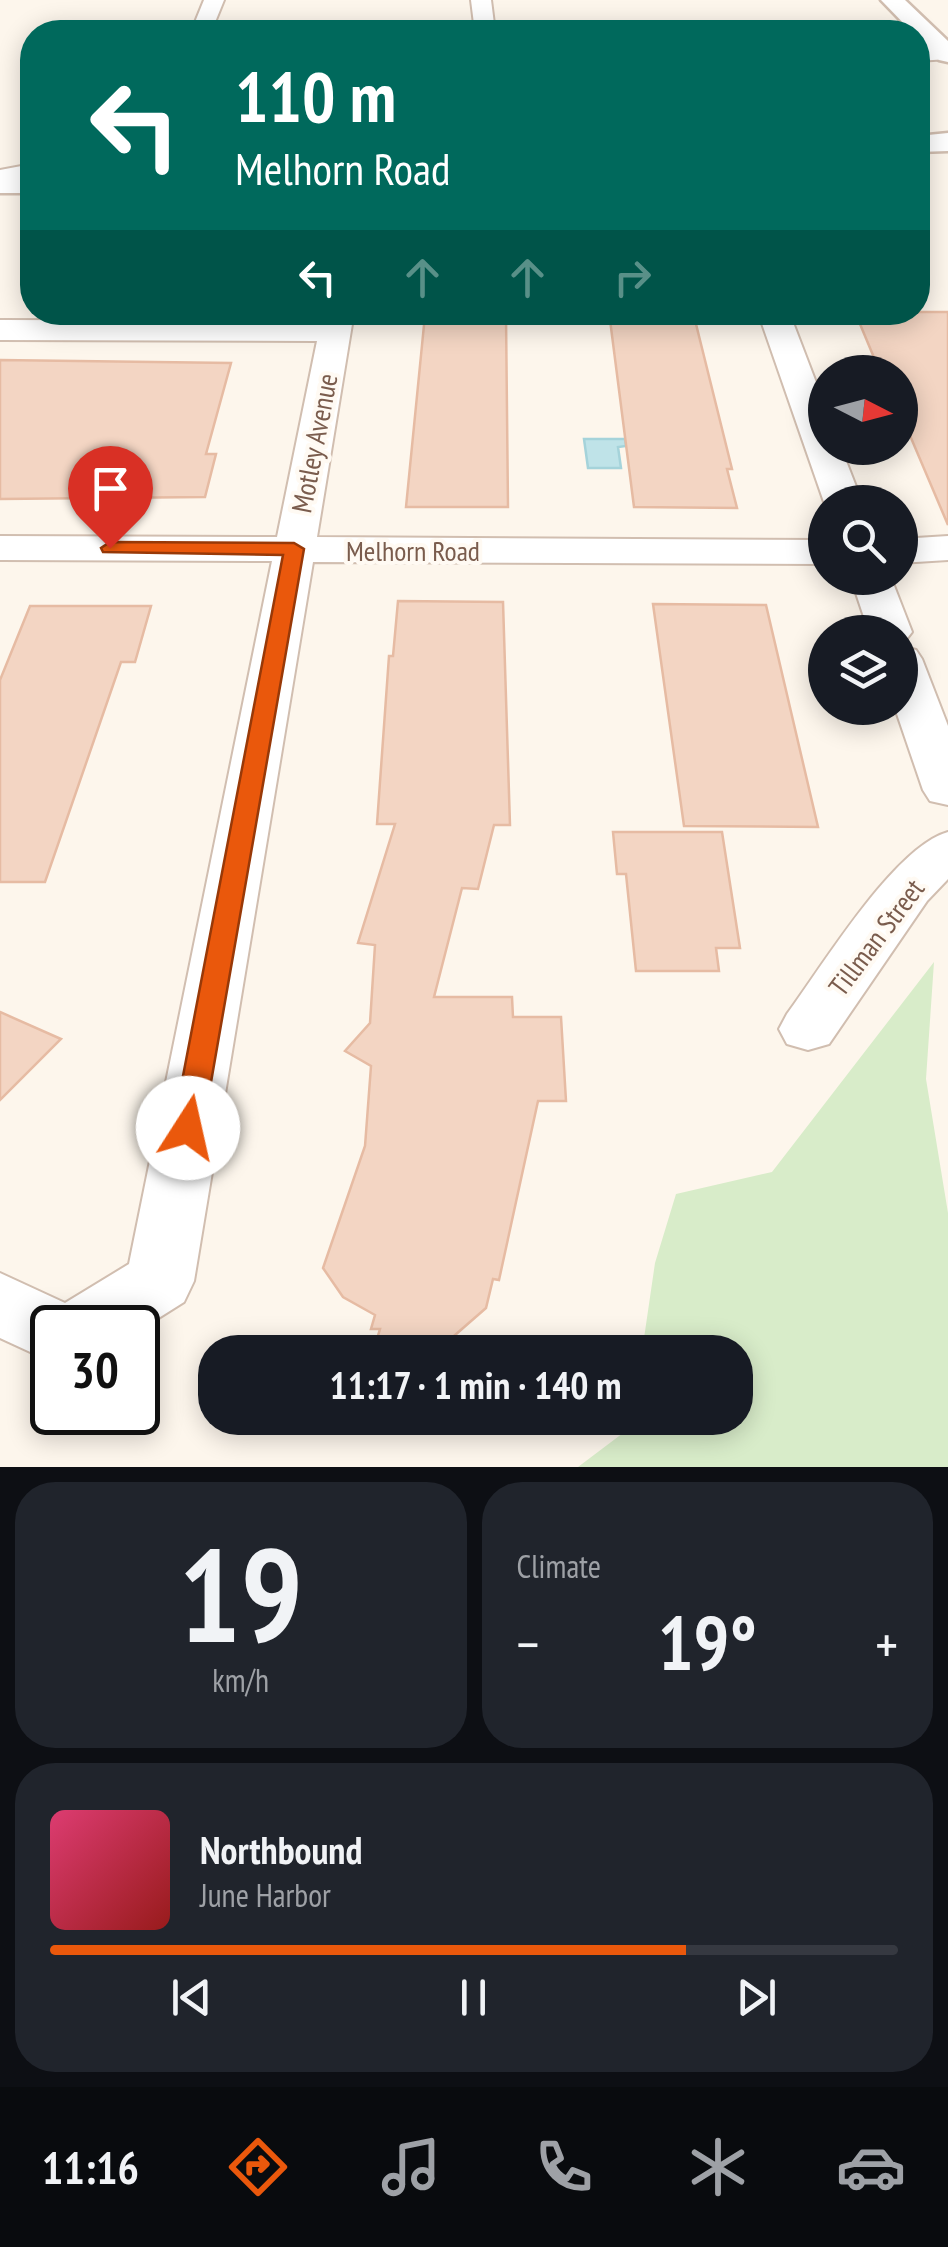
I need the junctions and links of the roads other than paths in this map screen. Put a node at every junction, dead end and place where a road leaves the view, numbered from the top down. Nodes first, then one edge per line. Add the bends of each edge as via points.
1 (892, 0) edge
2 (913, 20) edge
3 (930, 37) edge
4 (948, 54) edge
5 (210, 325) edge
6 (335, 325) edge
7 (778, 325) edge
8 (0, 330) edge
9 (836, 485) edge
10 (0, 548) edge
11 (948, 548) edge
12 (294, 549) junction
13 (918, 549) edge
14 (808, 552) edge
15 (918, 709) edge
16 (948, 790) edge
17 (948, 849) edge
18 (808, 1029) dead end
19 (0, 1304) edge
20 (121, 1305) edge
21 (30, 1320) edge

1 - 2 street
3 - 4 street
5 - 8 street
6 - 12 street, Motley Avenue
7 - 9 street
10 - 12 street, Melhorn Road
11 - 13 street
12 - 14 street, Melhorn Road
12 - 20 street, Motley Avenue via 160,1281
15 - 16 street
17 - 18 street, Tillman Street via 908,888
19 - 21 street

